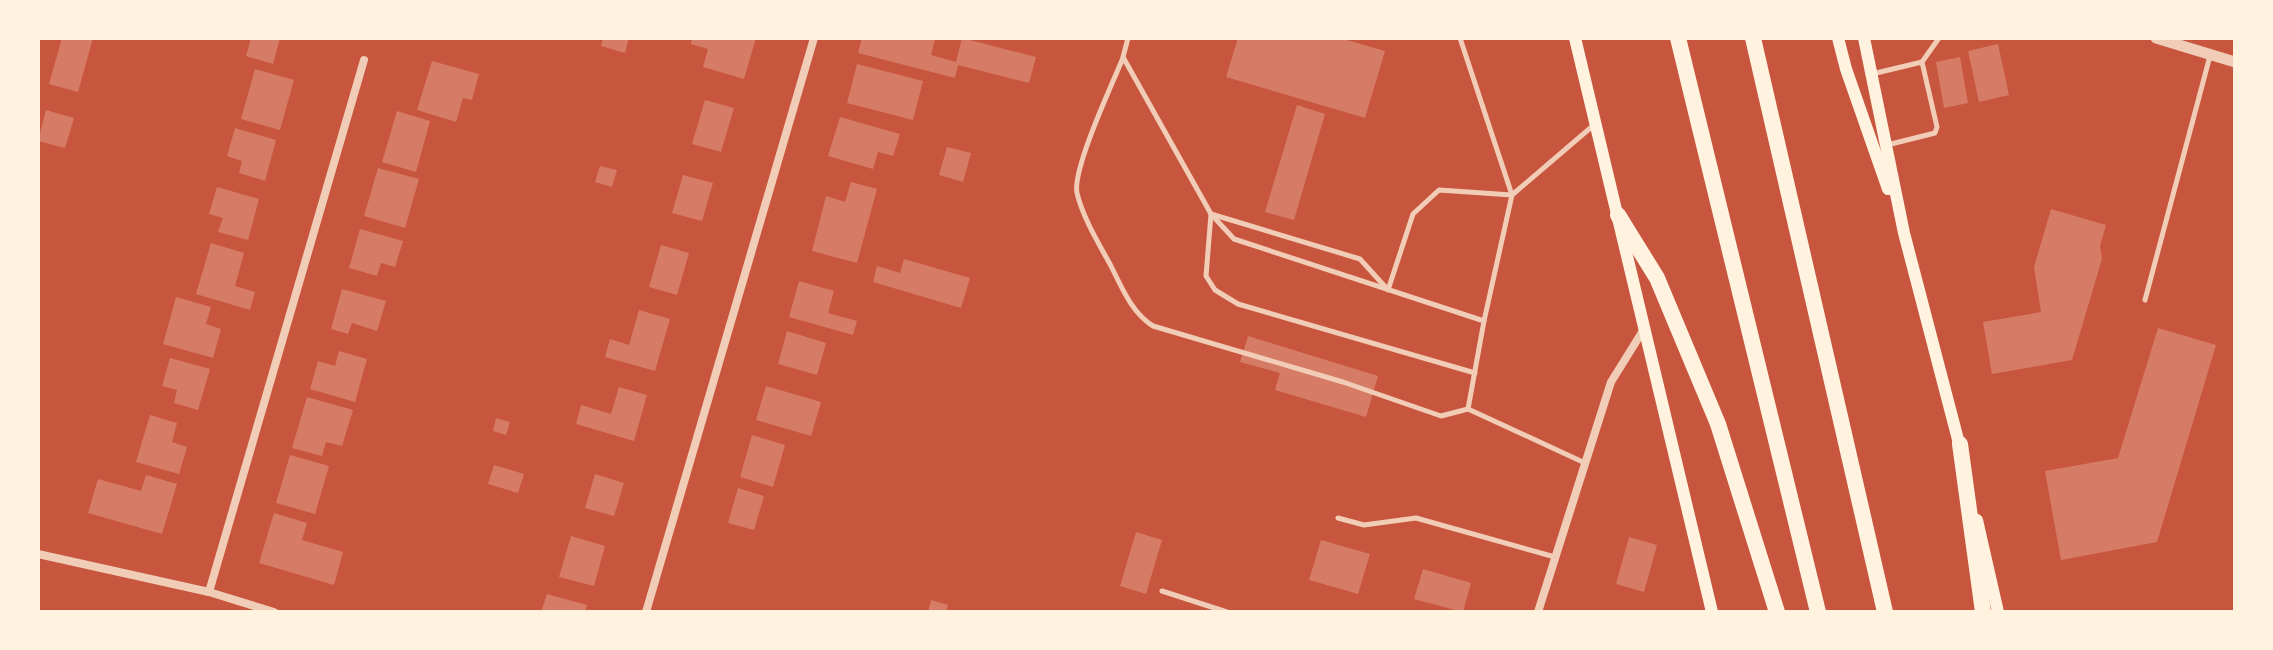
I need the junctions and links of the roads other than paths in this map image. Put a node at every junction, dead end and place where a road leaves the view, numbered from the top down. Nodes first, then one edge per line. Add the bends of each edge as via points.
1 (814, 38) edge
2 (1128, 38) edge
3 (1460, 38) edge
4 (1575, 38) edge
5 (1678, 38) edge
6 (1753, 38) edge
7 (1838, 38) edge
8 (1864, 38) edge
9 (1939, 38) edge
10 (2156, 38) edge
11 (2192, 43) edge
12 (2210, 55) junction
13 (1123, 57) junction
14 (364, 60) dead end
15 (1922, 62) junction
16 (2235, 62) edge
17 (1871, 74) junction
18 (1596, 123) junction
19 (1886, 145) junction
20 (1512, 195) junction
21 (1211, 214) junction
22 (1618, 215) junction
23 (1904, 233) junction
24 (1388, 290) junction
25 (2145, 300) dead end
26 (1484, 321) junction
27 (1644, 329) junction
28 (1475, 373) junction
29 (1468, 409) junction
30 (1960, 444) junction
31 (1585, 463) junction
32 (1338, 518) dead end
33 (38, 554) edge
34 (1555, 557) junction
35 (1162, 591) dead end
36 (209, 592) junction
37 (274, 612) edge
38 (646, 612) edge
39 (1227, 612) edge
40 (1538, 612) edge
41 (1712, 612) edge
42 (1777, 612) edge
43 (1818, 612) edge
44 (1885, 612) edge
45 (1983, 612) edge
46 (1998, 612) edge

1 - 38 street
2 - 13 lane
3 - 20 lane
4 - 18 main road
5 - 43 highway
6 - 44 highway
7 - 23 main road
8 - 17 main road
9 - 15 lane
10 - 11 street
11 - 12 street
12 - 16 street
12 - 25 lane
13 - 21 lane
13 - 29 lane via 1076,191 1093,233 1142,319 1441,416
14 - 36 street
15 - 17 lane
15 - 19 lane via 1935,133
17 - 19 main road
18 - 20 lane
18 - 22 main road
19 - 23 main road
20 - 24 lane via 1439,190 1413,214
20 - 26 lane
21 - 24 lane via 1234,239
21 - 24 lane via 1360,259
21 - 28 lane via 1206,276 1215,290 1238,304
22 - 27 main road
22 - 42 highway via 1657,278 1718,424
23 - 30 main road
24 - 26 lane
26 - 28 lane
27 - 31 street via 1611,382
27 - 41 main road
28 - 29 lane
29 - 31 lane
30 - 45 highway
30 - 46 main road
31 - 34 street
32 - 34 lane via 1364,525 1416,518
33 - 36 street
34 - 40 street
35 - 39 lane
36 - 37 street

